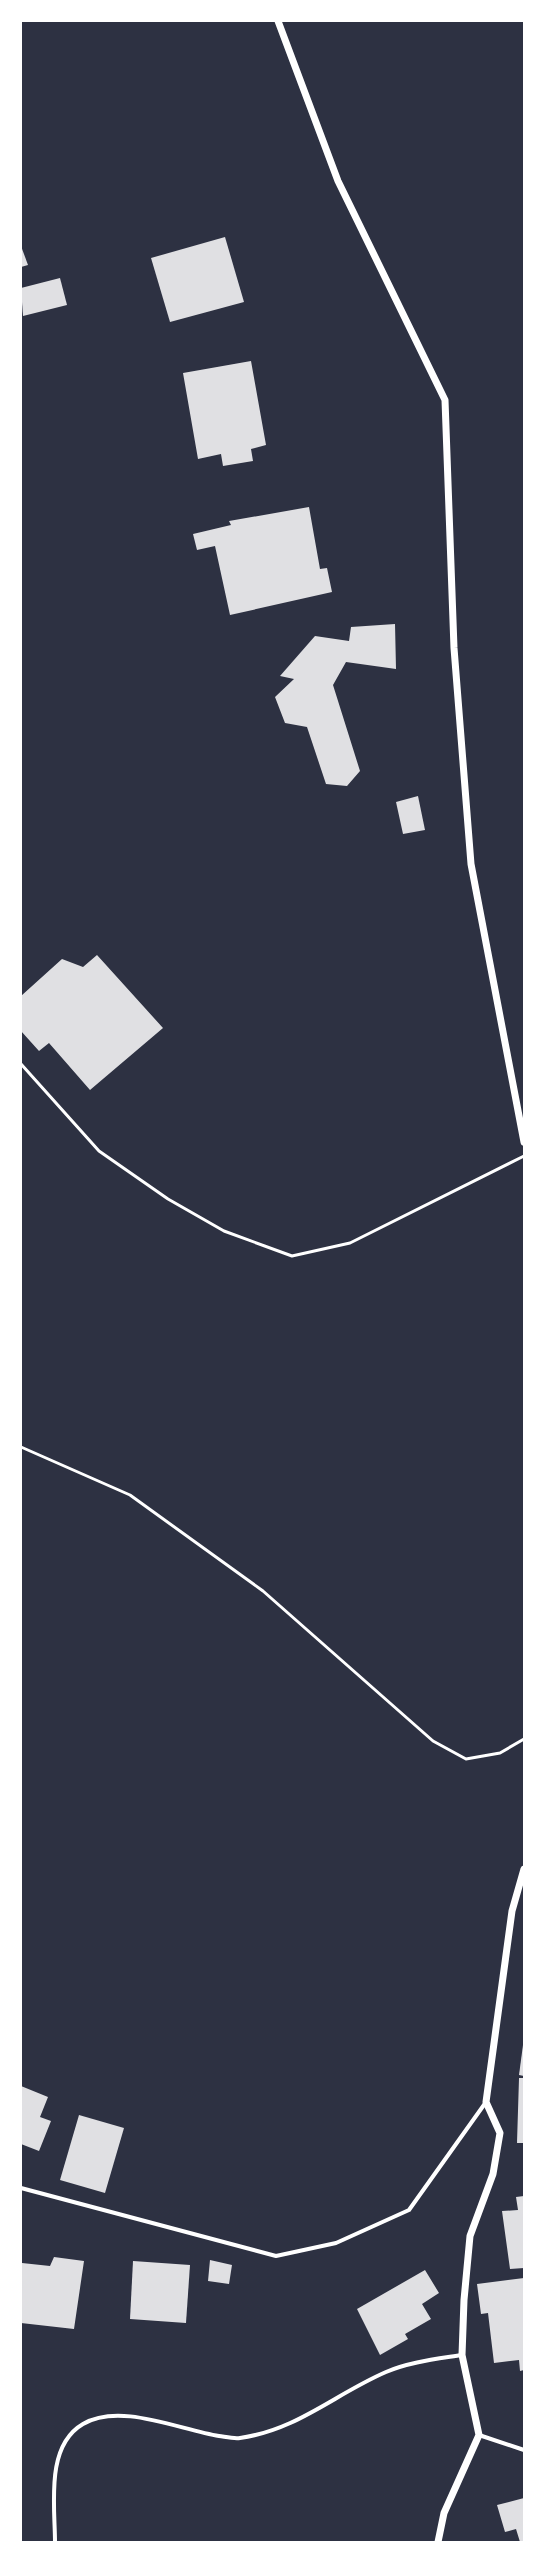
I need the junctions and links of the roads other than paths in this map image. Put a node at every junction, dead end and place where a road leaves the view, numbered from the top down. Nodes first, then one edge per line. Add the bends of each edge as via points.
1 (278, 21) edge
2 (21, 1064) edge
3 (524, 1142) edge
4 (524, 1156) edge
5 (21, 1447) edge
6 (524, 1739) edge
7 (524, 1869) edge
8 (486, 2102) junction
9 (21, 2188) edge
10 (462, 2355) junction
11 (479, 2435) junction
12 (524, 2450) edge
13 (55, 2542) edge
14 (438, 2542) edge

1 - 3 street via 338,181 445,400 454,648 471,864
2 - 4 lane via 99,1151 168,1200 224,1231 292,1256 350,1243
5 - 6 lane via 130,1496 263,1591 433,1741 466,1759 500,1753
7 - 8 street via 512,1911
8 - 9 street via 409,2210 336,2243 276,2256
8 - 10 street via 500,2133 493,2174 470,2236
10 - 11 street
10 - 13 street via 386,2372 344,2393 299,2421 239,2438 185,2430 155,2420 124,2417 100,2418 82,2424 66,2440 56,2462
11 - 12 street
11 - 14 street via 444,2513

